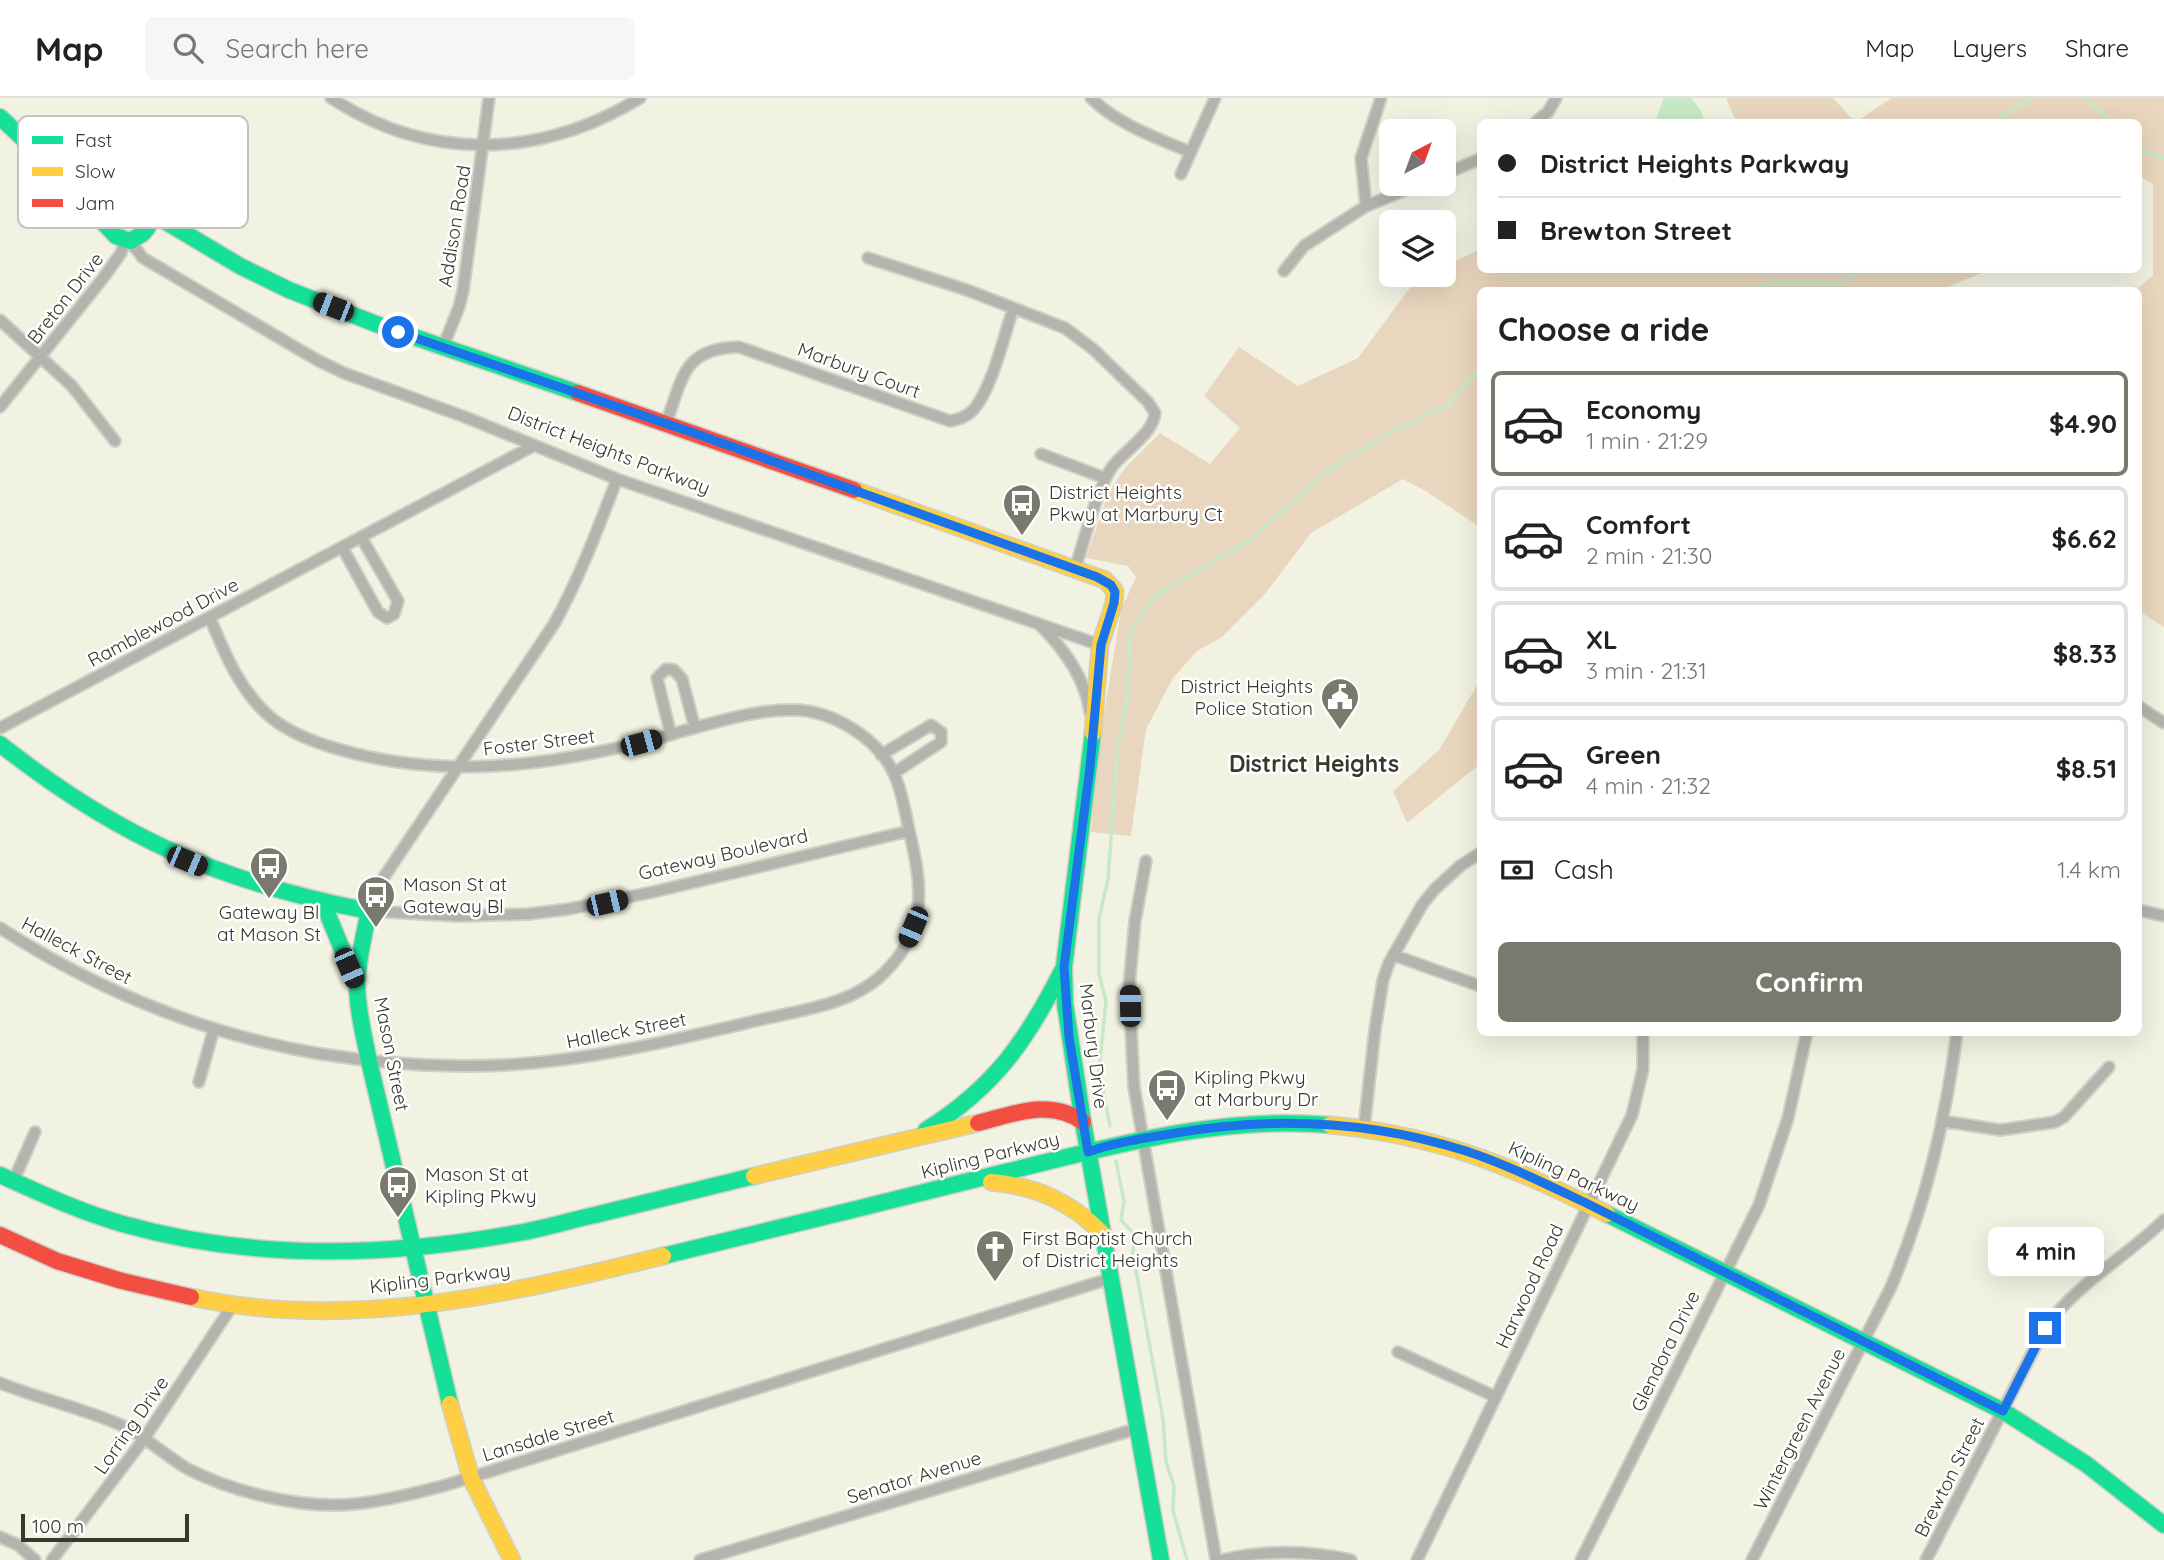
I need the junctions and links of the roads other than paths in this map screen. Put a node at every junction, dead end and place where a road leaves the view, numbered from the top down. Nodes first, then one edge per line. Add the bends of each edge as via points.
1 (331, 98) edge
2 (489, 98) edge
3 (640, 98) edge
4 (1091, 98) edge
5 (1215, 98) edge
6 (1381, 98) edge
7 (1556, 98) edge
8 (0, 116) edge
9 (1540, 119) edge
10 (18, 125) edge
11 (18, 134) edge
12 (484, 146) junction
13 (1190, 152) junction
14 (1477, 160) edge
15 (1456, 169) edge
16 (1181, 174) dead end
17 (1391, 196) edge
18 (1366, 206) junction
19 (110, 228) edge
20 (148, 228) edge
21 (176, 228) edge
22 (127, 240) junction
23 (868, 258) dead end
24 (1284, 271) dead end
25 (1013, 309) junction
26 (0, 320) edge
27 (443, 347) junction
28 (41, 357) junction
29 (0, 408) edge
30 (666, 424) junction
31 (115, 441) dead end
32 (533, 446) junction
33 (1041, 454) dead end
34 (617, 478) junction
35 (1105, 478) junction
36 (361, 537) junction
37 (342, 547) junction
38 (1075, 569) junction
39 (1111, 585) joint
40 (210, 618) junction
41 (1038, 623) junction
42 (1101, 645) junction
43 (2142, 709) edge
44 (2164, 723) edge
45 (0, 728) edge
46 (695, 728) junction
47 (671, 735) junction
48 (1092, 743) junction
49 (0, 744) edge
50 (881, 755) junction
51 (457, 767) junction
52 (894, 773) junction
53 (909, 831) junction
54 (1477, 855) edge
55 (1146, 861) dead end
56 (323, 903) junction
57 (369, 911) junction
58 (2142, 911) edge
59 (2164, 916) edge
60 (1, 930) edge
61 (1393, 955) junction
62 (1064, 967) junction
63 (357, 985) junction
64 (1477, 985) edge
65 (214, 1028) junction
66 (1643, 1036) edge
67 (1806, 1036) edge
68 (1956, 1036) edge
69 (369, 1061) junction
70 (2109, 1067) dead end
71 (199, 1082) dead end
72 (1942, 1121) junction
73 (1083, 1122) junction
74 (1364, 1128) junction
75 (35, 1132) dead end
76 (913, 1138) junction
77 (1142, 1139) junction
78 (1088, 1152) junction
79 (6, 1179) edge
80 (971, 1182) junction
81 (1588, 1204) junction
82 (2164, 1220) edge
83 (1103, 1234) junction
84 (0, 1235) edge
85 (415, 1249) junction
86 (1723, 1272) junction
87 (1112, 1278) junction
88 (427, 1304) junction
89 (232, 1306) junction
90 (1862, 1342) junction
91 (1398, 1352) dead end
92 (0, 1383) edge
93 (1496, 1398) junction
94 (2003, 1411) junction
95 (1139, 1428) junction
96 (144, 1439) junction
97 (471, 1478) junction
98 (2164, 1525) edge
99 (0, 1537) edge
100 (36, 1560) edge
101 (52, 1560) edge
102 (512, 1560) edge
103 (699, 1560) edge
104 (1161, 1560) edge
105 (1216, 1560) edge
106 (1222, 1560) edge
107 (1350, 1560) edge
108 (1417, 1560) edge
109 (1581, 1560) edge
110 (1752, 1560) edge
111 (1926, 1560) edge

1 - 12 street via 415,135
2 - 12 street
3 - 12 street, Addison Road via 603,120 556,137
4 - 13 street via 1120,119
5 - 13 street
6 - 18 street via 1361,158
7 - 9 street
8 - 10 street
8 - 11 street
12 - 27 street, Addison Road via 463,291
13 - 16 street
14 - 15 street
17 - 18 street
18 - 24 street via 1304,246
19 - 22 street
20 - 22 street
21 - 27 street, District Heights Parkway via 289,290
22 - 28 street, Breton Drive
22 - 32 street, District Heights Parkway via 143,258 317,360
23 - 25 street
25 - 30 street, Marbury Court via 984,393 964,417 950,421 743,347 730,347 698,356 689,364
25 - 35 street via 1077,335 1155,413 1154,422
26 - 28 street
27 - 30 street, District Heights Parkway
28 - 29 street, Breton Drive
28 - 31 street via 82,397
30 - 38 street, District Heights Parkway
32 - 34 street, District Heights Parkway
32 - 36 street, Ramblewood Drive
33 - 35 street
34 - 41 street, District Heights Parkway
34 - 51 street, Mason Street via 586,559 554,624
35 - 38 street
36 - 37 street, Ramblewood Drive
36 - 37 street via 398,601 394,614 387,618 378,612
37 - 40 street, Ramblewood Drive
38 - 39 street, District Heights Parkway
39 - 42 street, Marbury Drive via 1114,603
40 - 45 street, Ramblewood Drive
40 - 51 street, Foster Street via 243,687 285,728 376,760
41 - 42 street, District Heights Parkway
41 - 48 street, Marbury Drive via 1065,653 1086,691
42 - 48 street, Marbury Drive
43 - 44 street
46 - 47 street, Foster Street
46 - 47 street via 681,679 674,670 666,669 657,678
46 - 50 street, Foster Street via 776,710 806,711 844,724
47 - 51 street, Foster Street via 560,760
48 - 62 street, Marbury Drive
49 - 56 street, Gateway Boulevard via 68,796 153,845 236,879
50 - 52 street, Foster Street
50 - 52 street via 931,725 941,732 941,742
51 - 57 street, Mason Street via 380,883
52 - 53 street, Foster Street
53 - 57 street, Gateway Boulevard via 569,909 470,916
53 - 69 street, Halleck Street via 920,886 913,927 882,976 859,992 682,1038 548,1062
54 - 61 street via 1434,890
55 - 77 street, Marbury Drive via 1129,988 1131,1058
56 - 57 street, Gateway Boulevard
56 - 63 street
57 - 63 street, Mason Street
58 - 59 street
60 - 65 street, Halleck Street via 102,985
61 - 64 street
61 - 74 street via 1383,979
62 - 73 street, Marbury Drive
62 - 76 street via 1028,1035 998,1074 956,1112
63 - 69 street, Mason Street
65 - 69 street, Halleck Street via 284,1047
65 - 71 street
66 - 81 street, Harwood Road via 1643,1069 1634,1107
67 - 86 street, Glendora Drive via 1788,1118 1759,1205
68 - 72 street, Wintergreen Avenue
69 - 85 street, Mason Street
70 - 72 street via 2055,1122 2000,1130
72 - 90 street, Wintergreen Avenue via 1911,1240
73 - 76 street, Kipling Parkway via 1048,1107
73 - 78 street, Marbury Drive
74 - 77 street, Kipling Parkway via 1262,1123
74 - 81 street, Kipling Parkway via 1467,1152
75 - 79 street, Kipling Parkway
76 - 85 street, Kipling Parkway via 514,1234
77 - 78 street, Kipling Parkway
77 - 105 street, Marbury Drive
78 - 80 street, Kipling Parkway
78 - 83 street, Marbury Drive
79 - 85 street, Kipling Parkway via 82,1210 216,1245 287,1252
80 - 83 street via 1014,1183 1041,1190 1080,1211
80 - 88 street, Kipling Parkway via 538,1287
81 - 86 street, Kipling Parkway
81 - 93 street, Harwood Road
82 - 94 street, Brewton Street via 2053,1317
83 - 87 street, Marbury Drive
84 - 89 street, Kipling Parkway via 57,1261 122,1281
85 - 88 street, Mason Street
86 - 90 street, Kipling Parkway
86 - 109 street, Glendora Drive
87 - 95 street, Marbury Drive
87 - 97 street, Lansdale Street
88 - 89 street, Kipling Parkway via 323,1310
88 - 97 street, Mason Street
89 - 96 street, Lorring Drive
90 - 94 street, Kipling Parkway
90 - 110 street, Wintergreen Avenue
91 - 93 street
92 - 96 street, Lansdale Street via 121,1425
93 - 108 street, Harwood Road
94 - 98 street, Kipling Parkway via 2076,1455
94 - 111 street, Brewton Street
95 - 103 street, Senator Avenue
95 - 104 street, Marbury Drive
96 - 97 street, Lansdale Street via 216,1481 308,1503 398,1498
96 - 101 street, Lorring Drive
97 - 102 street, Mason Street
99 - 100 street
106 - 107 street via 1282,1552

